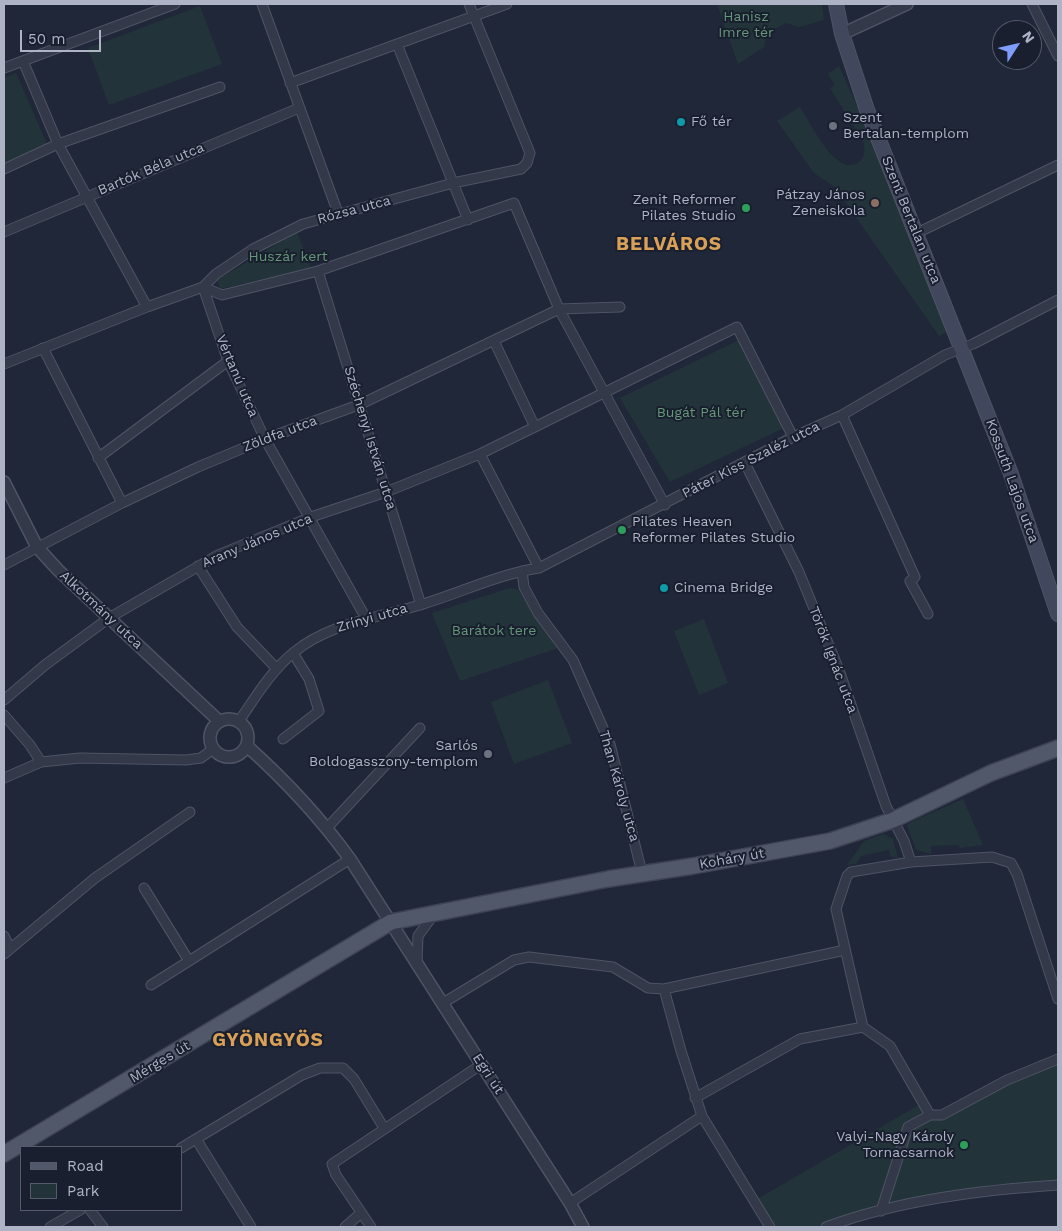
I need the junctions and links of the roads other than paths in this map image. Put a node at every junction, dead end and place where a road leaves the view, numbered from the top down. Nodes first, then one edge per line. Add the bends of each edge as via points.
1 (175, 4) edge
2 (262, 4) edge
3 (469, 4) edge
4 (507, 4) edge
5 (836, 4) edge
6 (907, 4) edge
7 (1032, 4) edge
8 (474, 16) junction
9 (842, 34) junction
10 (397, 44) junction
11 (1058, 56) edge
12 (23, 61) junction
13 (4, 68) edge
14 (290, 83) junction
15 (220, 87) dead end
16 (299, 108) junction
17 (58, 144) junction
18 (1058, 165) edge
19 (4, 169) edge
20 (454, 184) junction
21 (88, 196) junction
22 (338, 213) junction
23 (468, 220) junction
24 (4, 232) edge
25 (917, 233) junction
26 (318, 271) junction
27 (203, 287) junction
28 (1058, 300) edge
29 (147, 307) junction
30 (620, 307) dead end
31 (559, 310) junction
32 (494, 341) junction
33 (43, 348) junction
34 (962, 349) junction
35 (228, 362) junction
36 (4, 364) edge
37 (604, 394) junction
38 (361, 404) junction
39 (842, 415) junction
40 (535, 427) junction
41 (794, 437) junction
42 (265, 439) junction
43 (480, 454) junction
44 (98, 458) junction
45 (745, 463) junction
46 (4, 482) edge
47 (386, 492) junction
48 (122, 503) junction
49 (665, 505) junction
50 (311, 517) junction
51 (37, 547) junction
52 (4, 565) edge
53 (198, 566) junction
54 (539, 568) junction
55 (522, 570) junction
56 (422, 604) junction
57 (928, 614) dead end
58 (1058, 614) edge
59 (109, 618) junction
60 (366, 620) junction
61 (293, 653) junction
62 (277, 669) junction
63 (4, 700) edge
64 (4, 715) edge
65 (219, 721) junction
66 (239, 721) junction
67 (420, 728) dead end
68 (283, 740) dead end
69 (247, 746) junction
70 (1058, 748) edge
71 (213, 749) junction
72 (41, 762) junction
73 (4, 778) edge
74 (190, 812) dead end
75 (893, 820) junction
76 (327, 828) junction
77 (350, 859) junction
78 (911, 862) junction
79 (642, 873) junction
80 (144, 888) dead end
81 (435, 912) junction
82 (391, 922) junction
83 (4, 936) edge
84 (845, 950) junction
85 (7, 951) edge
86 (189, 962) junction
87 (417, 964) junction
88 (150, 985) dead end
89 (664, 988) junction
90 (1058, 999) edge
91 (443, 1003) junction
92 (863, 1027) junction
93 (1058, 1059) edge
94 (482, 1064) junction
95 (695, 1098) junction
96 (930, 1115) junction
97 (702, 1116) junction
98 (384, 1128) junction
99 (196, 1139) junction
100 (182, 1147) edge
101 (4, 1154) edge
102 (1058, 1185) edge
103 (570, 1203) junction
104 (78, 1211) edge
105 (91, 1211) edge
106 (881, 1211) junction
107 (361, 1213) junction
108 (50, 1227) edge
109 (103, 1227) edge
110 (251, 1227) edge
111 (345, 1227) edge
112 (371, 1227) edge
113 (583, 1227) edge
114 (770, 1227) edge
115 (826, 1227) edge

1 - 12 street
2 - 14 street
3 - 8 street
4 - 8 street
5 - 9 main road, Szent Bertalan utca
6 - 9 street
7 - 11 street
8 - 10 street
8 - 20 street, Rózsa utca via 530,153 521,169
9 - 25 main road, Szent Bertalan utca via 867,110
10 - 14 street
10 - 20 street
12 - 13 street
12 - 17 street
14 - 16 street
15 - 17 street
16 - 21 street, Bartók Béla utca
16 - 22 street
17 - 19 street
17 - 21 street
18 - 25 street
20 - 22 street, Rózsa utca
20 - 23 street
21 - 24 street, Bartók Béla utca
21 - 29 street
22 - 27 street, Rózsa utca via 303,224 253,249
23 - 26 street
23 - 31 street via 514,203
25 - 34 main road, Szent Bertalan utca
26 - 27 street via 222,295
26 - 38 street, Széchenyi István utca
27 - 29 street
27 - 35 street, Vértanú utca
28 - 34 street, Páter Kiss Szaléz utca
29 - 33 street
30 - 31 street
31 - 32 street, Zöldfa utca
31 - 37 street
32 - 38 street, Zöldfa utca
32 - 40 street
33 - 36 street
33 - 44 street
34 - 39 street, Páter Kiss Szaléz utca via 945,355
34 - 58 main road, Kossuth Lajos utca via 1017,490
35 - 42 street, Vértanú utca
35 - 44 street
37 - 40 street, Arany János utca
37 - 41 street via 737,327
37 - 49 street
38 - 42 street, Zöldfa utca
38 - 47 street, Széchenyi István utca
39 - 41 street, Páter Kiss Szaléz utca
39 - 57 street via 915,577 910,581
40 - 43 street, Arany János utca
41 - 45 street, Páter Kiss Szaléz utca
42 - 48 street, Zöldfa utca
42 - 50 street, Vértanú utca
43 - 47 street, Arany János utca
43 - 54 street
44 - 48 street
45 - 49 street, Páter Kiss Szaléz utca
45 - 75 street, Török Ignác utca via 802,581 839,670
46 - 51 street, Alkotmány utca
47 - 50 street, Arany János utca
47 - 56 street, Széchenyi István utca
48 - 51 street, Zöldfa utca
49 - 54 street, Páter Kiss Szaléz utca
50 - 53 street, Arany János utca
50 - 60 street, Vértanú utca
51 - 52 street, Zöldfa utca
51 - 59 street, Alkotmány utca
53 - 59 street, Arany János utca
53 - 62 street via 237,627
54 - 55 street, Zrínyi utca
55 - 56 street, Zrínyi utca
55 - 79 street, Than Károly utca via 524,587 538,613 573,660 610,744
56 - 60 street, Zrínyi utca
59 - 63 street, Arany János utca
59 - 65 street, Alkotmány utca
60 - 61 street, Zrínyi utca via 339,626
61 - 62 street, Zrínyi utca
61 - 68 street via 309,679 319,711
62 - 66 street, Zrínyi utca
64 - 72 street
65 - 66 street via 229,718
65 - 71 street via 209,739
66 - 69 street via 248,737
67 - 76 street
69 - 71 street via 232,757 221,756
69 - 76 street via 287,781
70 - 75 main road, Koháry út via 991,773
71 - 72 street via 201,758 186,760 80,758
72 - 73 street
74 - 85 street via 95,878
75 - 78 street, Török Ignác utca
75 - 79 main road, Koháry út via 811,845
76 - 77 street
77 - 82 street
77 - 86 street
78 - 84 street via 852,872 843,881 836,909
78 - 90 street via 992,857 1011,862
79 - 81 main road, Koháry út
80 - 86 street
81 - 82 main road, Koháry út
81 - 87 street via 418,936
82 - 87 street, Egri út
82 - 101 main road, Mérges út
83 - 85 street
84 - 89 street
84 - 92 street
86 - 88 street
87 - 91 street, Egri út
89 - 91 street via 648,988 613,967 529,957 514,960
89 - 95 street
91 - 94 street, Egri út
92 - 95 street via 800,1039
92 - 96 street via 890,1046
93 - 96 street via 942,1115
94 - 98 street
94 - 103 street, Egri út
95 - 97 street
96 - 106 street via 908,1127
97 - 103 street
97 - 114 street
98 - 99 street via 354,1079 343,1068 320,1068 302,1074
98 - 107 street via 332,1164
99 - 100 street
99 - 110 street
102 - 106 street via 1012,1188
103 - 113 street, Egri út
104 - 108 street
105 - 109 street
106 - 115 street
107 - 111 street
107 - 112 street

